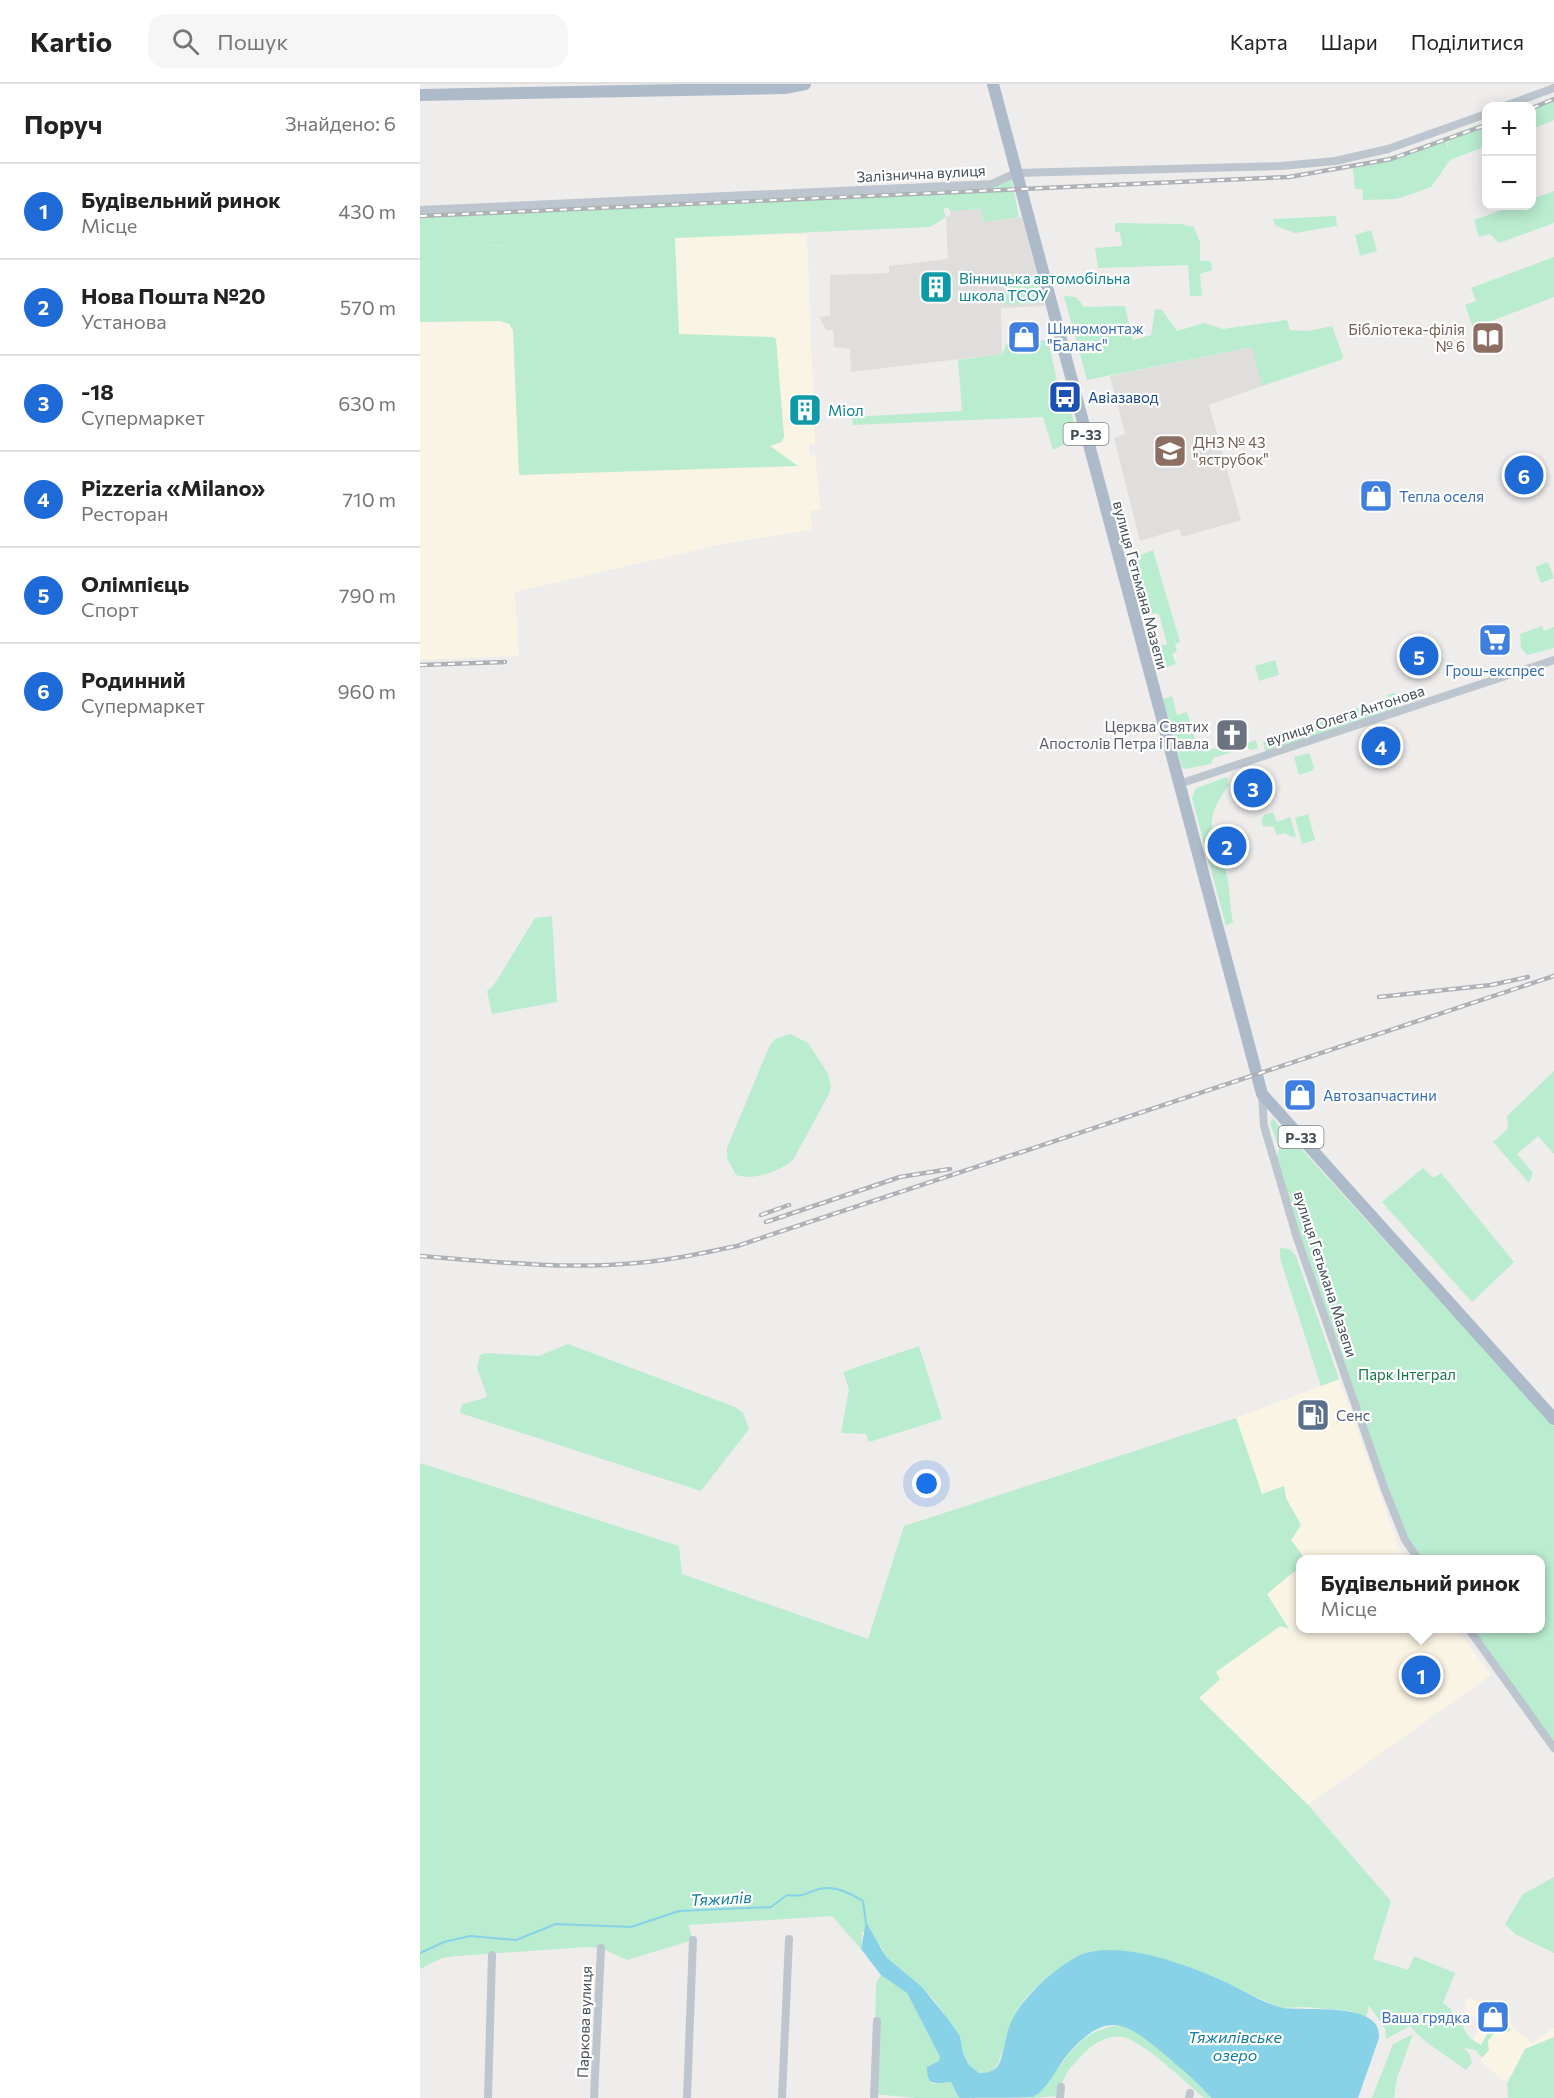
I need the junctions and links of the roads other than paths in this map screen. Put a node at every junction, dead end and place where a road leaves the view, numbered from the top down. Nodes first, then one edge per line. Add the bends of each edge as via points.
1 (805, 84) edge
2 (993, 84) edge
3 (1554, 88) edge
4 (420, 95) edge
5 (1516, 102) edge
6 (1482, 115) edge
7 (1016, 173) junction
8 (420, 210) edge
9 (1554, 660) edge
10 (1179, 784) junction
11 (1262, 1094) junction
12 (1554, 1419) edge
13 (1415, 1555) edge
14 (1471, 1633) edge
15 (1554, 1748) edge
16 (789, 1939) dead end
17 (693, 1940) dead end
18 (601, 1948) dead end
19 (492, 1955) dead end
20 (877, 2021) dead end
21 (1061, 2088) dead end
22 (488, 2098) edge
23 (594, 2098) edge
24 (687, 2098) edge
25 (782, 2098) edge
26 (874, 2098) edge
27 (1060, 2098) edge

1 - 4 main road via 785,88
2 - 7 main road, вулиця Гетьмана Мазепи / Р-33
3 - 5 street
6 - 7 street, Залізнична вулиця via 1388,149 1335,161
7 - 8 street, Залізнична вулиця via 992,184
7 - 10 main road, вулиця Гетьмана Мазепи / Р-33
9 - 10 street, вулиця Олега Антонова
10 - 11 main road, вулиця Гетьмана Мазепи / Р-33
11 - 12 main road, вулиця Гетьмана Мазепи / Р-33
11 - 13 street, вулиця Гетьмана Мазепи via 1264,1126 1301,1249 1385,1490 1404,1540
14 - 15 street
16 - 25 street
17 - 24 street
18 - 23 street, Паркова вулиця
19 - 22 street
20 - 26 street
21 - 27 street

